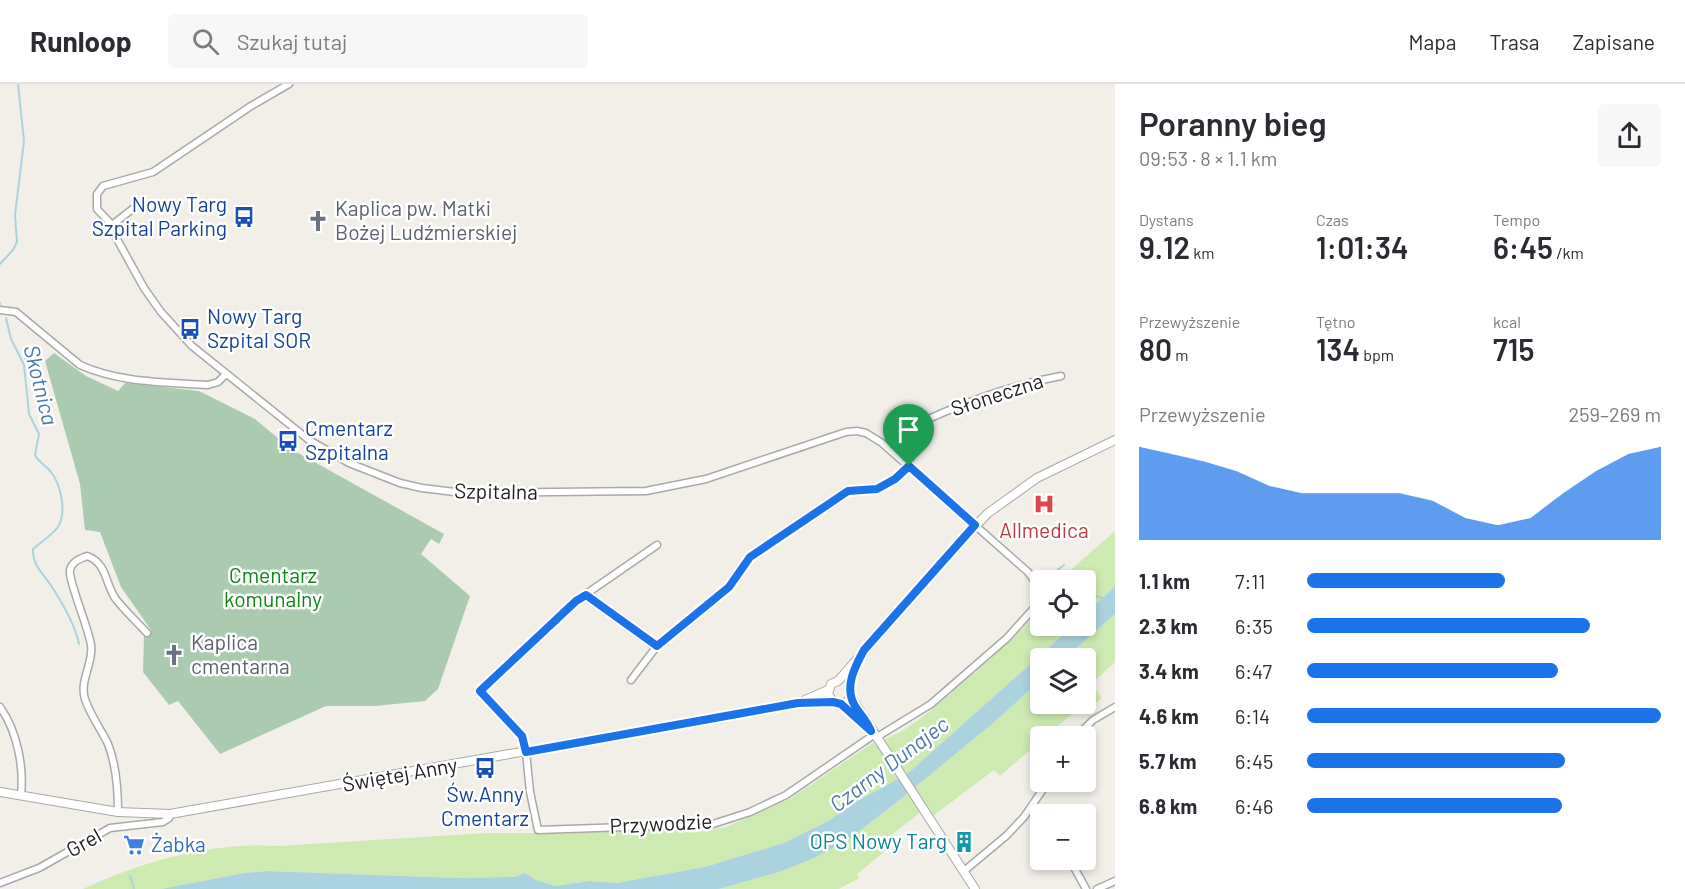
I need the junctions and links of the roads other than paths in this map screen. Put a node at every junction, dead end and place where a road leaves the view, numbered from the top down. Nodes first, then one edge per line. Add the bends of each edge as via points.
1 (289, 84) edge
2 (135, 207) dead end
3 (112, 225) junction
4 (0, 310) edge
5 (226, 374) junction
6 (1060, 375) dead end
7 (1115, 440) edge
8 (909, 466) junction
9 (975, 525) junction
10 (657, 545) dead end
11 (1030, 575) edge
12 (586, 595) junction
13 (1030, 613) edge
14 (147, 633) dead end
15 (657, 646) junction
16 (864, 650) junction
17 (631, 680) dead end
18 (838, 681) junction
19 (850, 686) junction
20 (828, 690) junction
21 (850, 697) junction
22 (798, 703) junction
23 (837, 703) junction
24 (0, 707) edge
25 (1115, 707) edge
26 (1087, 726) edge
27 (875, 735) junction
28 (526, 752) junction
29 (0, 792) edge
30 (21, 795) junction
31 (1030, 809) edge
32 (118, 812) junction
33 (170, 814) junction
34 (1076, 870) edge
35 (964, 871) junction
36 (1115, 881) edge
37 (0, 883) edge
38 (975, 889) edge
39 (1086, 889) edge
40 (1097, 889) edge

1 - 3 street, Szpitalna via 153,172 103,186 97,194 98,209
2 - 3 street
3 - 5 street, Szpitalna via 114,236 161,312 192,346
4 - 5 street via 15,312 92,371 120,378 208,385
5 - 8 street, Szpitalna via 334,456 383,477 435,490 646,491 676,487 852,430 872,436
6 - 8 street, Słoneczna via 1017,385 902,431
7 - 9 street via 1031,482
8 - 9 street, Szpitalna
8 - 15 street via 877,489 848,491 750,557 729,587
9 - 11 street, Szpitalna
9 - 16 street
10 - 12 street
12 - 15 street
12 - 28 street via 480,691 522,736
13 - 27 street via 1007,638 931,704
14 - 32 street via 114,597 103,568 94,558 87,556 75,561 70,570 71,582 92,648 84,697 109,747 118,789
15 - 17 street
16 - 18 street
16 - 19 street
18 - 19 street
18 - 20 street
19 - 21 street
20 - 22 street, Świętej Anny
20 - 23 street
21 - 23 street via 847,702
21 - 27 street
22 - 23 street, Świętej Anny
22 - 28 street, Świętej Anny
23 - 27 street
24 - 30 street via 15,737
25 - 26 street
27 - 28 street, Przywodzie via 786,795 713,824 538,830
27 - 35 street
28 - 33 street, Świętej Anny
29 - 30 street, Świętej Anny
30 - 32 street, Świętej Anny
31 - 35 street via 1006,836
32 - 33 street, Świętej Anny
33 - 37 street, Grel via 158,823 110,828 39,868
34 - 39 street
35 - 38 street
36 - 40 street

